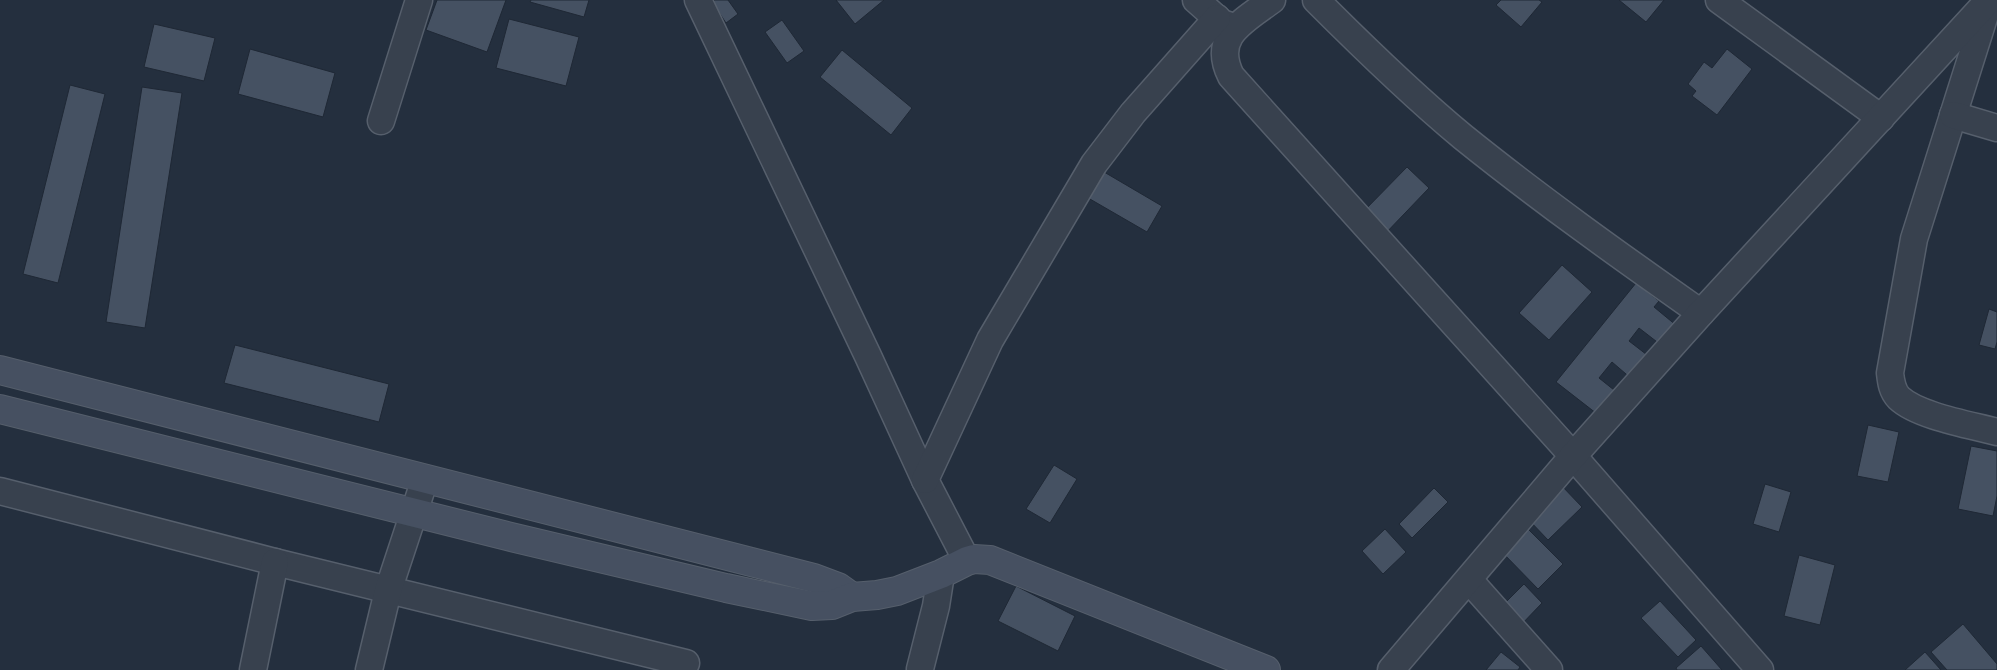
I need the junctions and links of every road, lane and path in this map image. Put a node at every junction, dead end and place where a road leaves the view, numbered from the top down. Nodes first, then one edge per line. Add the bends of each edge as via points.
1 (419, 0) edge
2 (698, 0) edge
3 (1196, 0) edge
4 (1272, 0) edge
5 (1316, 0) edge
6 (1719, 0) edge
7 (1989, 0) edge
8 (1226, 23) junction
9 (1953, 115) junction
10 (1881, 118) junction
11 (380, 121) dead end
12 (1997, 128) edge
13 (1701, 313) junction
14 (0, 370) edge
15 (0, 409) edge
16 (1997, 432) edge
17 (1573, 456) junction
18 (425, 479) junction
19 (925, 480) junction
20 (0, 491) edge
21 (415, 513) junction
22 (967, 561) junction
23 (275, 562) junction
24 (941, 574) junction
25 (1469, 580) junction
26 (388, 591) junction
27 (852, 597) junction
28 (686, 662) dead end
29 (920, 669) edge
30 (253, 670) edge
31 (369, 670) edge
32 (1266, 670) edge
33 (1391, 670) edge
34 (1549, 670) edge
35 (1760, 670) edge

1 - 11 street
2 - 19 street
3 - 8 street
4 - 8 street
5 - 13 street via 1386,70 1463,136 1571,220
6 - 10 street
7 - 9 street
7 - 10 street
8 - 17 street via 1229,36 1226,66 1231,76
8 - 19 street via 1133,113 1094,164 990,340
9 - 12 street
9 - 16 street via 1914,240 1892,357 1891,385 1898,397 1909,405
10 - 13 street
13 - 17 street
14 - 18 street
15 - 21 street
17 - 25 street
17 - 35 street
18 - 21 street
18 - 27 street via 814,578 838,587
19 - 22 street
20 - 23 street
21 - 26 street
21 - 27 street via 812,606 832,605
22 - 24 street
22 - 32 street via 990,560
23 - 26 street
23 - 30 street
24 - 27 street via 897,591
24 - 29 street
25 - 33 street
25 - 34 street
26 - 28 street
26 - 31 street

